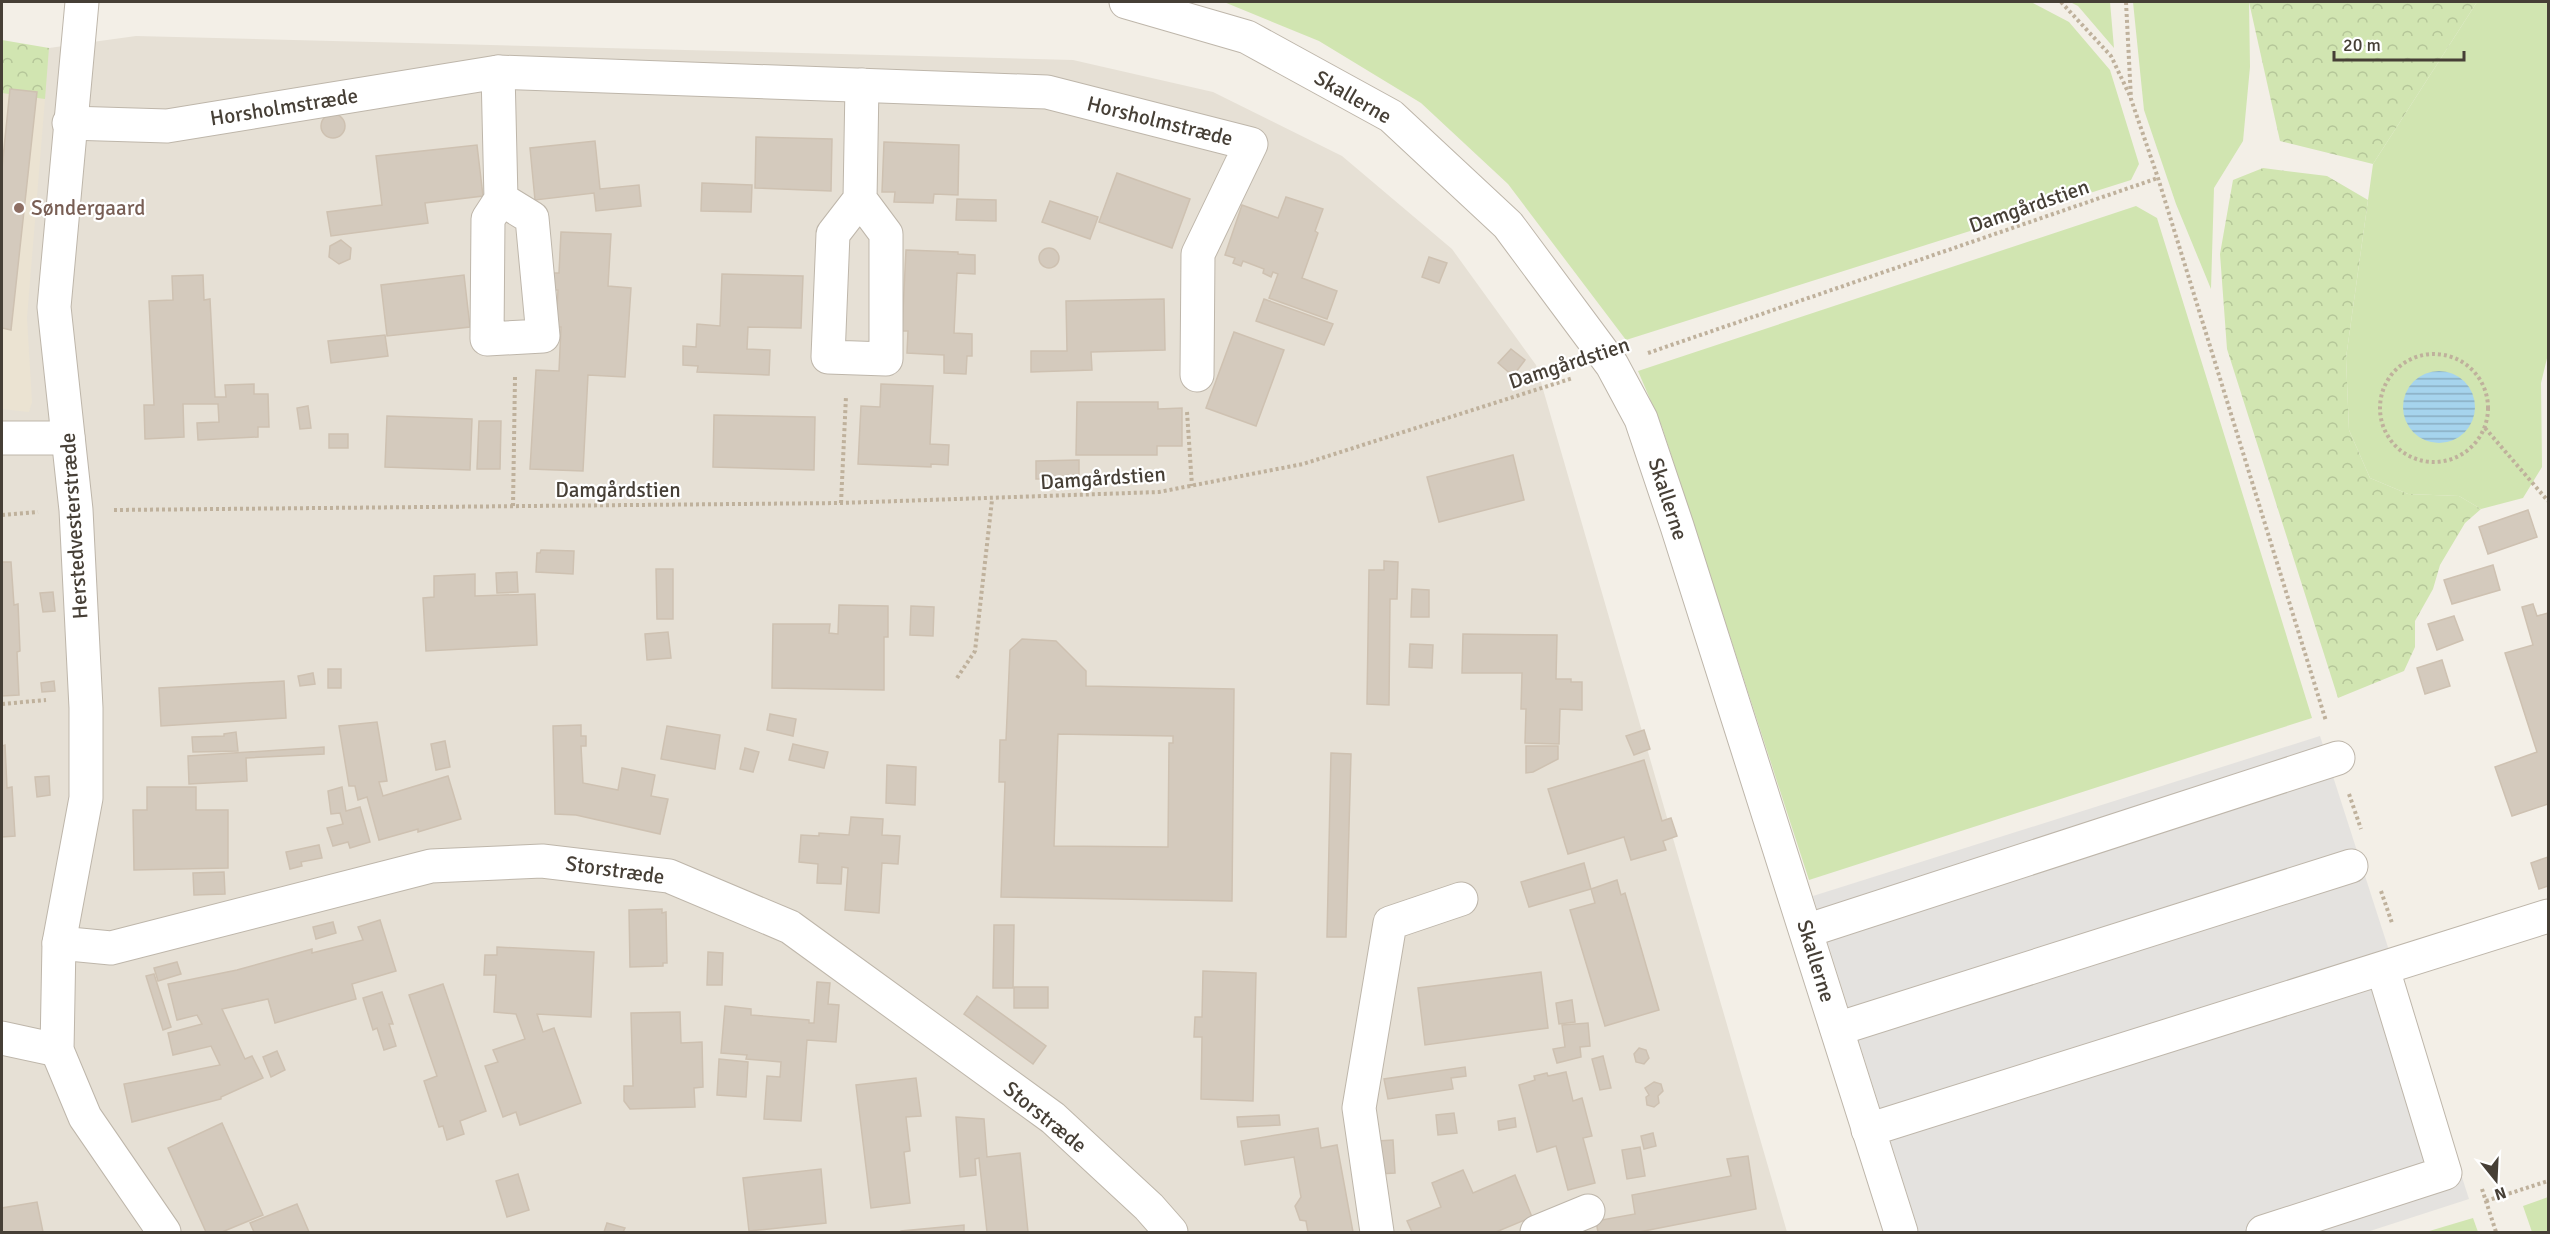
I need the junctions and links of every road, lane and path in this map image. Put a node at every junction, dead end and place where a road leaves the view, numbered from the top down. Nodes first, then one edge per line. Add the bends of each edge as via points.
1 (82, 2) edge
2 (1126, 2) edge
3 (2061, 2) edge
4 (2126, 2) edge
5 (498, 72) junction
6 (862, 85) junction
7 (2131, 99) junction
8 (69, 123) junction
9 (2158, 178) junction
10 (501, 199) junction
11 (860, 199) junction
12 (516, 338) junction
13 (848, 358) junction
14 (1612, 365) junction
15 (1197, 375) joint
16 (2485, 428) junction
17 (2, 438) edge
18 (68, 438) junction
19 (1192, 486) junction
20 (993, 500) junction
21 (2548, 501) edge
22 (841, 503) junction
23 (513, 506) junction
24 (76, 510) junction
25 (2, 515) edge
26 (957, 678) dead end
27 (2337, 758) junction
28 (2357, 852) joint
29 (2378, 883) dead end
30 (1461, 899) dead end
31 (2548, 916) edge
32 (1806, 930) junction
33 (59, 943) junction
34 (2394, 966) junction
35 (1837, 1029) junction
36 (2, 1038) edge
37 (57, 1050) junction
38 (1868, 1130) junction
39 (2479, 1179) dead end
40 (2548, 1182) edge
41 (2486, 1201) junction
42 (1588, 1211) dead end
43 (164, 1233) edge
44 (1171, 1233) edge
45 (1377, 1233) edge
46 (1538, 1233) edge
47 (1901, 1233) edge
48 (2263, 1233) edge
49 (2496, 1233) edge

1 - 8 street, Herstedvesterstræde
2 - 14 street, Skallerne via 1247,37 1391,116 1508,225
3 - 7 path via 2111,56
4 - 7 path
5 - 6 street, Horsholmstræde
5 - 8 street, Horsholmstræde via 167,126
5 - 10 street
6 - 11 street
6 - 15 street, Horsholmstræde via 1047,92 1251,144 1198,254
7 - 9 path
8 - 18 street, Herstedvesterstræde via 54,307
9 - 14 path, Damgårdstien
9 - 27 path
10 - 12 street via 488,219 487,339
10 - 12 street via 532,218 543,336
11 - 13 street via 833,234 828,357
11 - 13 street via 886,234 886,359
12 - 23 path
13 - 22 path
14 - 19 path, Damgårdstien via 1303,464
14 - 32 street, Skallerne via 1641,419
15 - 19 path via 1185,388
16 - 16 path via 2486,391 2477,374 2463,362 2446,355 2409,360 2385,385 2381,419 2387,435 2413,458 2447,461 2463,454
16 - 21 path
17 - 18 street
18 - 24 street, Herstedvesterstræde
19 - 20 path, Damgårdstien via 1159,492
20 - 22 path, Damgårdstien
20 - 26 path via 975,651
22 - 23 path, Damgårdstien
23 - 24 path, Damgårdstien
24 - 25 path, Damgårdstien
24 - 33 street, Herstedvesterstræde via 86,708 86,798
27 - 28 path
27 - 32 street
28 - 35 street
29 - 34 path
30 - 45 street via 1390,923 1359,1108
31 - 34 street
32 - 35 street, Skallerne
33 - 37 street, Herstedvesterstræde
33 - 44 street, Storstræde via 111,948 431,866 542,861 669,876 790,927 1053,1118 1149,1207
34 - 38 street
34 - 48 street via 2445,1173
35 - 38 street, Skallerne
36 - 37 street
37 - 43 street, Herstedvesterstræde via 85,1117
38 - 47 street, Skallerne
39 - 41 path
40 - 41 path
41 - 49 path
42 - 46 street

